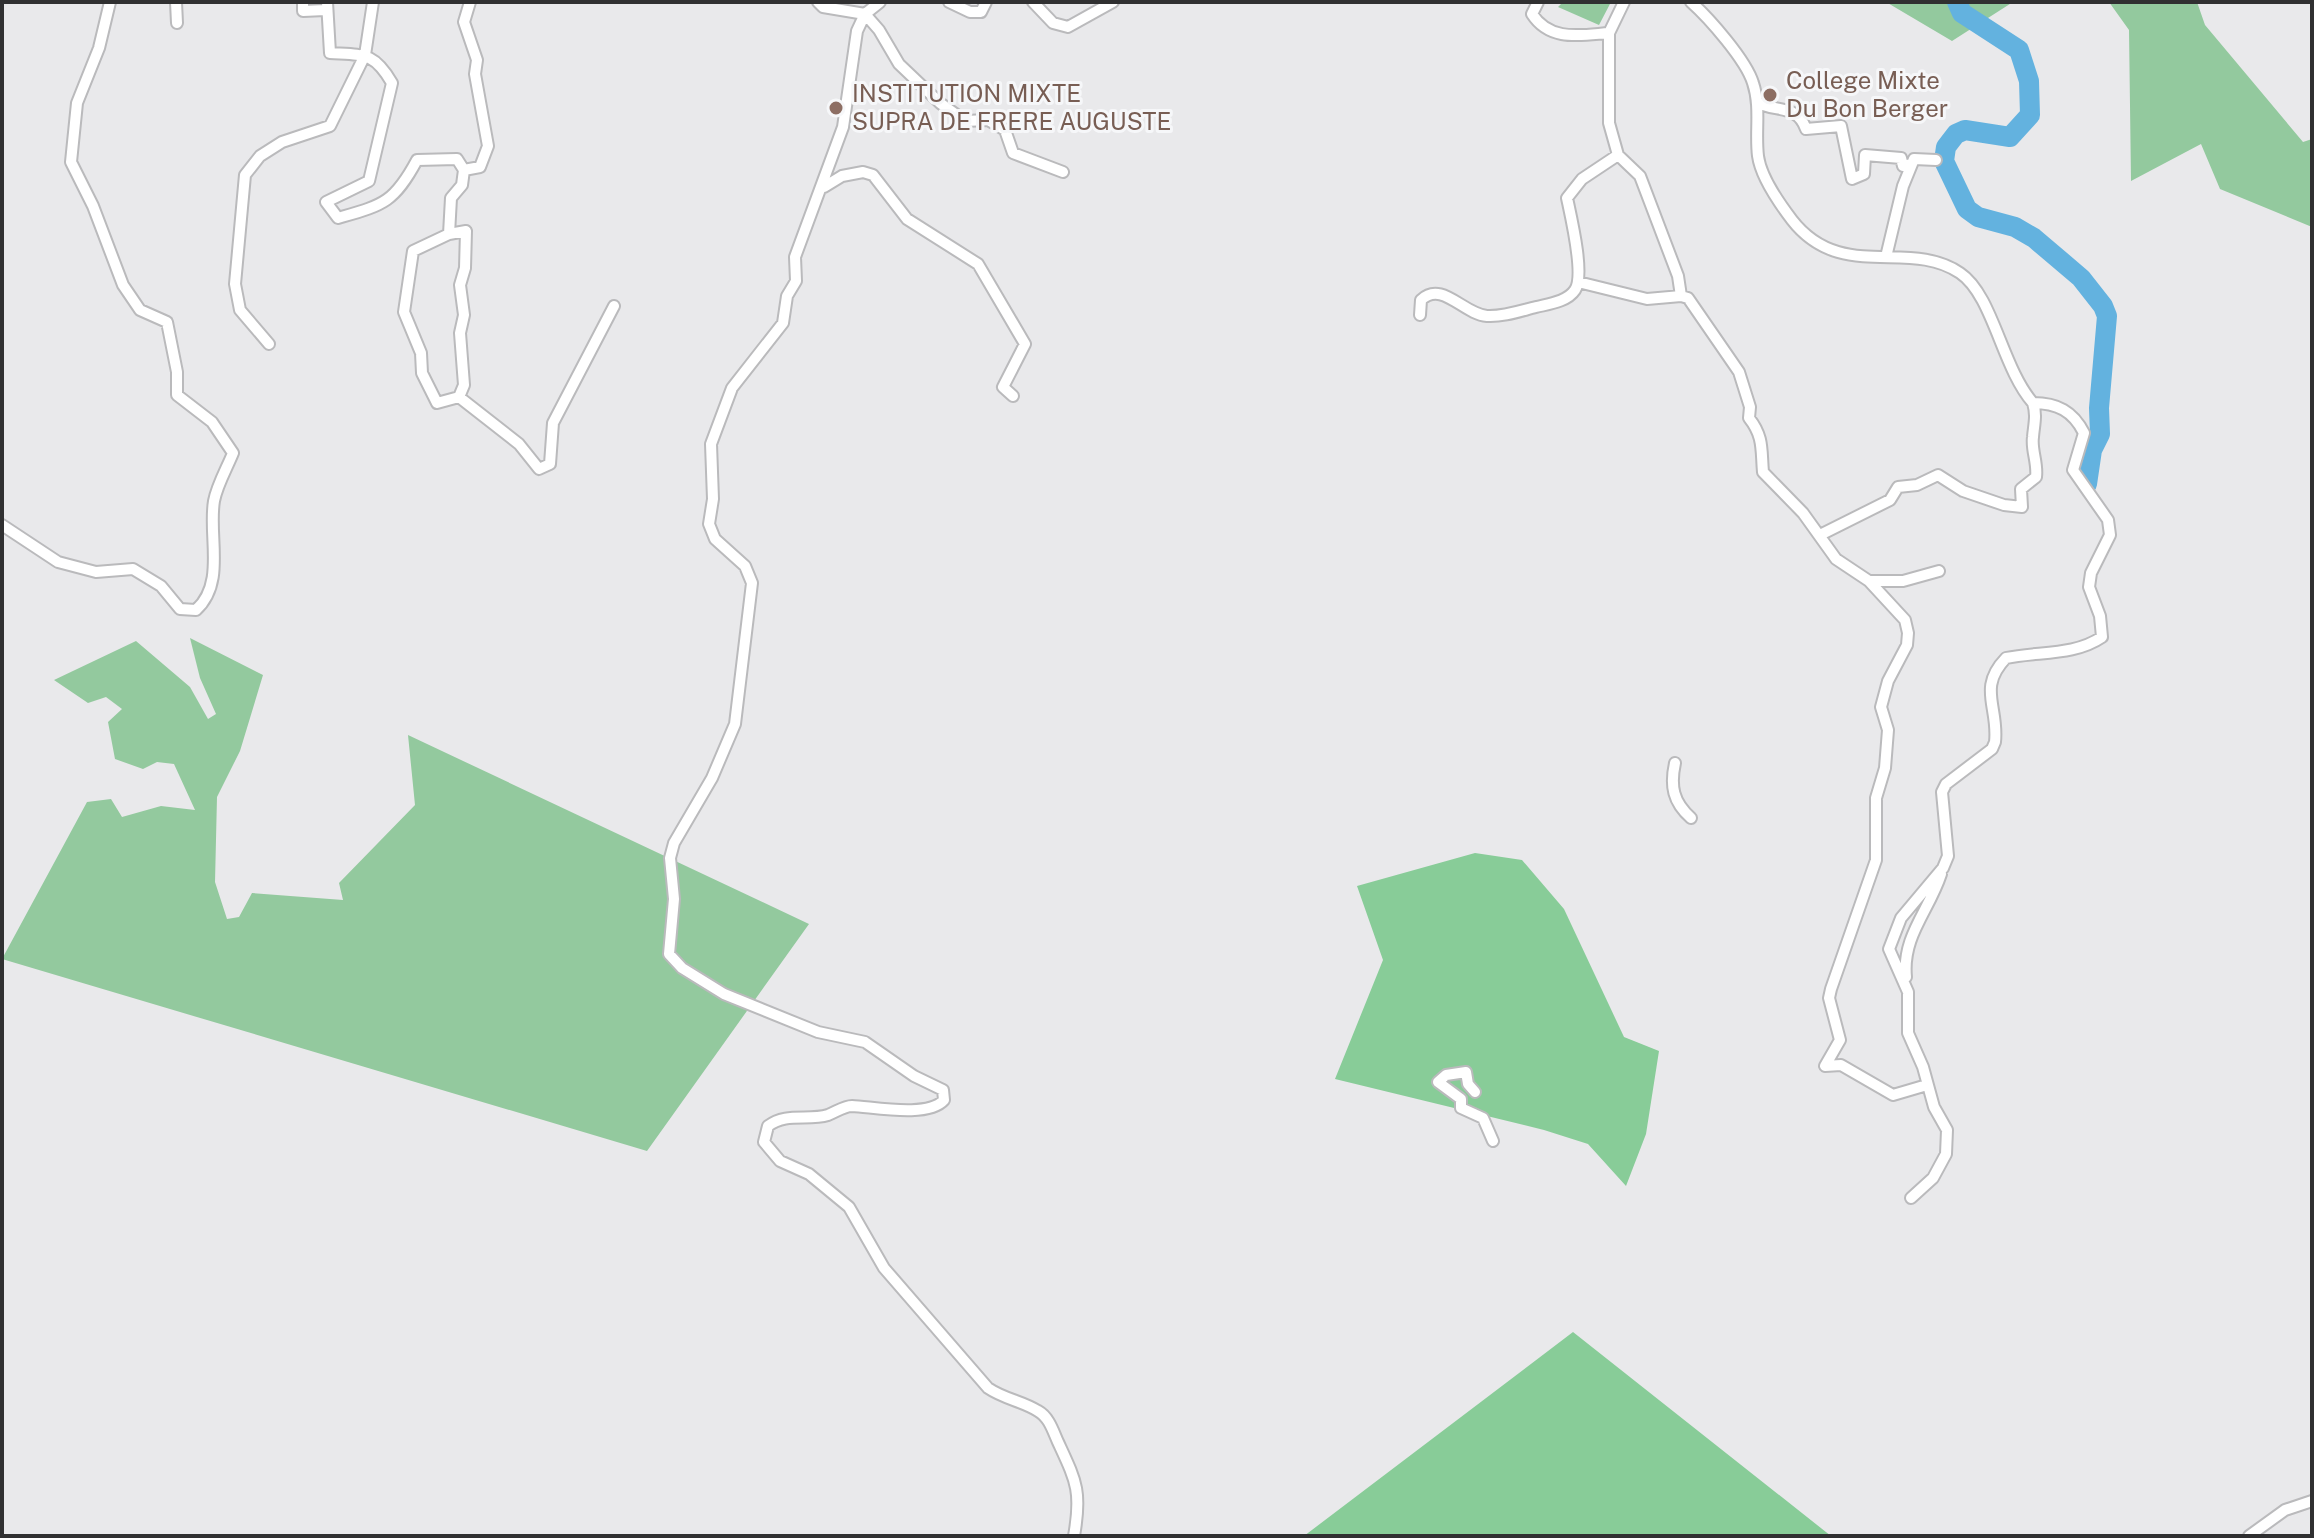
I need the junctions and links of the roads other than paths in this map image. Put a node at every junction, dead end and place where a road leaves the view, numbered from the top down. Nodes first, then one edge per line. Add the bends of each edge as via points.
1 (110, 2) edge
2 (176, 2) edge
3 (303, 2) edge
4 (373, 2) edge
5 (470, 2) edge
6 (818, 2) edge
7 (880, 2) edge
8 (949, 2) edge
9 (986, 2) edge
10 (1033, 2) edge
11 (1113, 2) edge
12 (1538, 2) edge
13 (1624, 2) edge
14 (1691, 2) edge
15 (326, 6) edge
16 (865, 14) junction
17 (177, 23) dead end
18 (1609, 33) junction
19 (365, 55) junction
20 (1757, 102) junction
21 (1618, 155) junction
22 (1936, 160) dead end
23 (1912, 164) junction
24 (464, 170) junction
25 (1063, 172) dead end
26 (824, 187) junction
27 (449, 234) junction
28 (1886, 257) junction
29 (1578, 282) junction
30 (1681, 296) junction
31 (614, 306) dead end
32 (1420, 315) dead end
33 (269, 344) dead end
34 (1013, 396) dead end
35 (459, 397) junction
36 (2033, 403) junction
37 (2, 525) edge
38 (1820, 535) junction
39 (1939, 571) dead end
40 (1869, 581) junction
41 (1675, 763) dead end
42 (1691, 818) dead end
43 (1943, 868) junction
44 (1908, 992) junction
45 (1927, 1085) junction
46 (1475, 1092) dead end
47 (1493, 1141) dead end
48 (1911, 1198) dead end
49 (2312, 1501) edge
50 (1074, 1536) edge
51 (2249, 1536) edge

1 - 37 street via 77,103 71,162 123,285 140,310 167,322 177,395 212,422 233,453 214,499 213,581 196,610 180,609 161,586 133,569 96,572 58,562
2 - 17 street
3 - 15 street via 303,11
4 - 19 street
5 - 24 street via 464,22 477,60 488,146 480,167
6 - 16 street
7 - 16 street
8 - 9 street via 981,12
10 - 11 street via 1053,23 1068,27
12 - 18 street via 1532,14 1536,21 1564,37
13 - 18 street
14 - 20 street via 1745,66
15 - 19 street via 330,53
16 - 25 street via 899,64 940,103 965,121 988,120 1005,130 1013,153
16 - 26 street via 857,31 846,113
18 - 21 street via 1609,123
19 - 24 street via 380,62 392,83 369,181 326,202 338,218 382,205 404,184 417,160 457,159
19 - 33 street via 330,126 282,142 260,156 245,175 235,284 240,310
20 - 23 street via 1788,109 1806,129 1841,126 1852,179 1864,174 1865,155
20 - 28 street via 1758,159 1792,221 1822,248
21 - 29 street via 1582,179 1567,198
21 - 30 street via 1640,176
22 - 23 street via 1914,159
23 - 28 street
24 - 27 street via 462,185 451,198
26 - 34 street via 842,176 873,175 907,219 978,264 1025,344 1003,387
26 - 50 street via 795,257 796,281 787,296 783,323 732,388 711,444 709,524 715,539 745,566 752,583 735,724 670,858 674,899 669,954 724,994 818,1032 865,1042 943,1090 944,1100 932,1107 884,1112 849,1106 826,1116 776,1120 768,1126 764,1142 780,1161 809,1174 849,1207 884,1268 988,1388 1049,1420 1075,1475
27 - 35 street via 466,231 460,285 464,385
27 - 35 street via 413,251 404,312 437,403
28 - 36 street via 1958,271 1977,287 2003,355
29 - 30 street via 1647,299
29 - 32 street via 1569,297 1553,304 1490,316 1474,314 1439,292 1429,293 1421,300
30 - 38 street via 1699,310 1739,372 1749,418 1763,444 1763,472
31 - 35 street via 553,423 550,464 539,469 519,444
36 - 38 street via 2037,470 2021,489 2022,507 1963,491 1938,475 1898,487 1890,500
36 - 43 street via 2067,411 2084,433 2073,470 2108,520 2110,535 2089,587 2102,637 2090,646 2006,658 1994,671 1992,749 1942,792 1948,837
38 - 40 street via 1836,559
39 - 40 street via 1903,581
40 - 45 street via 1905,620 1907,645 1881,707 1888,730 1876,798 1876,860 1831,989 1840,1040 1825,1066 1841,1065 1893,1095
41 - 42 street via 1675,801
43 - 44 street via 1905,950
43 - 44 street via 1914,899 1892,936 1889,949
44 - 45 street via 1908,1033
45 - 48 street via 1947,1130 1946,1154 1933,1178
46 - 47 street via 1466,1072 1438,1082 1461,1099 1461,1108 1483,1118
49 - 51 street via 2285,1510

